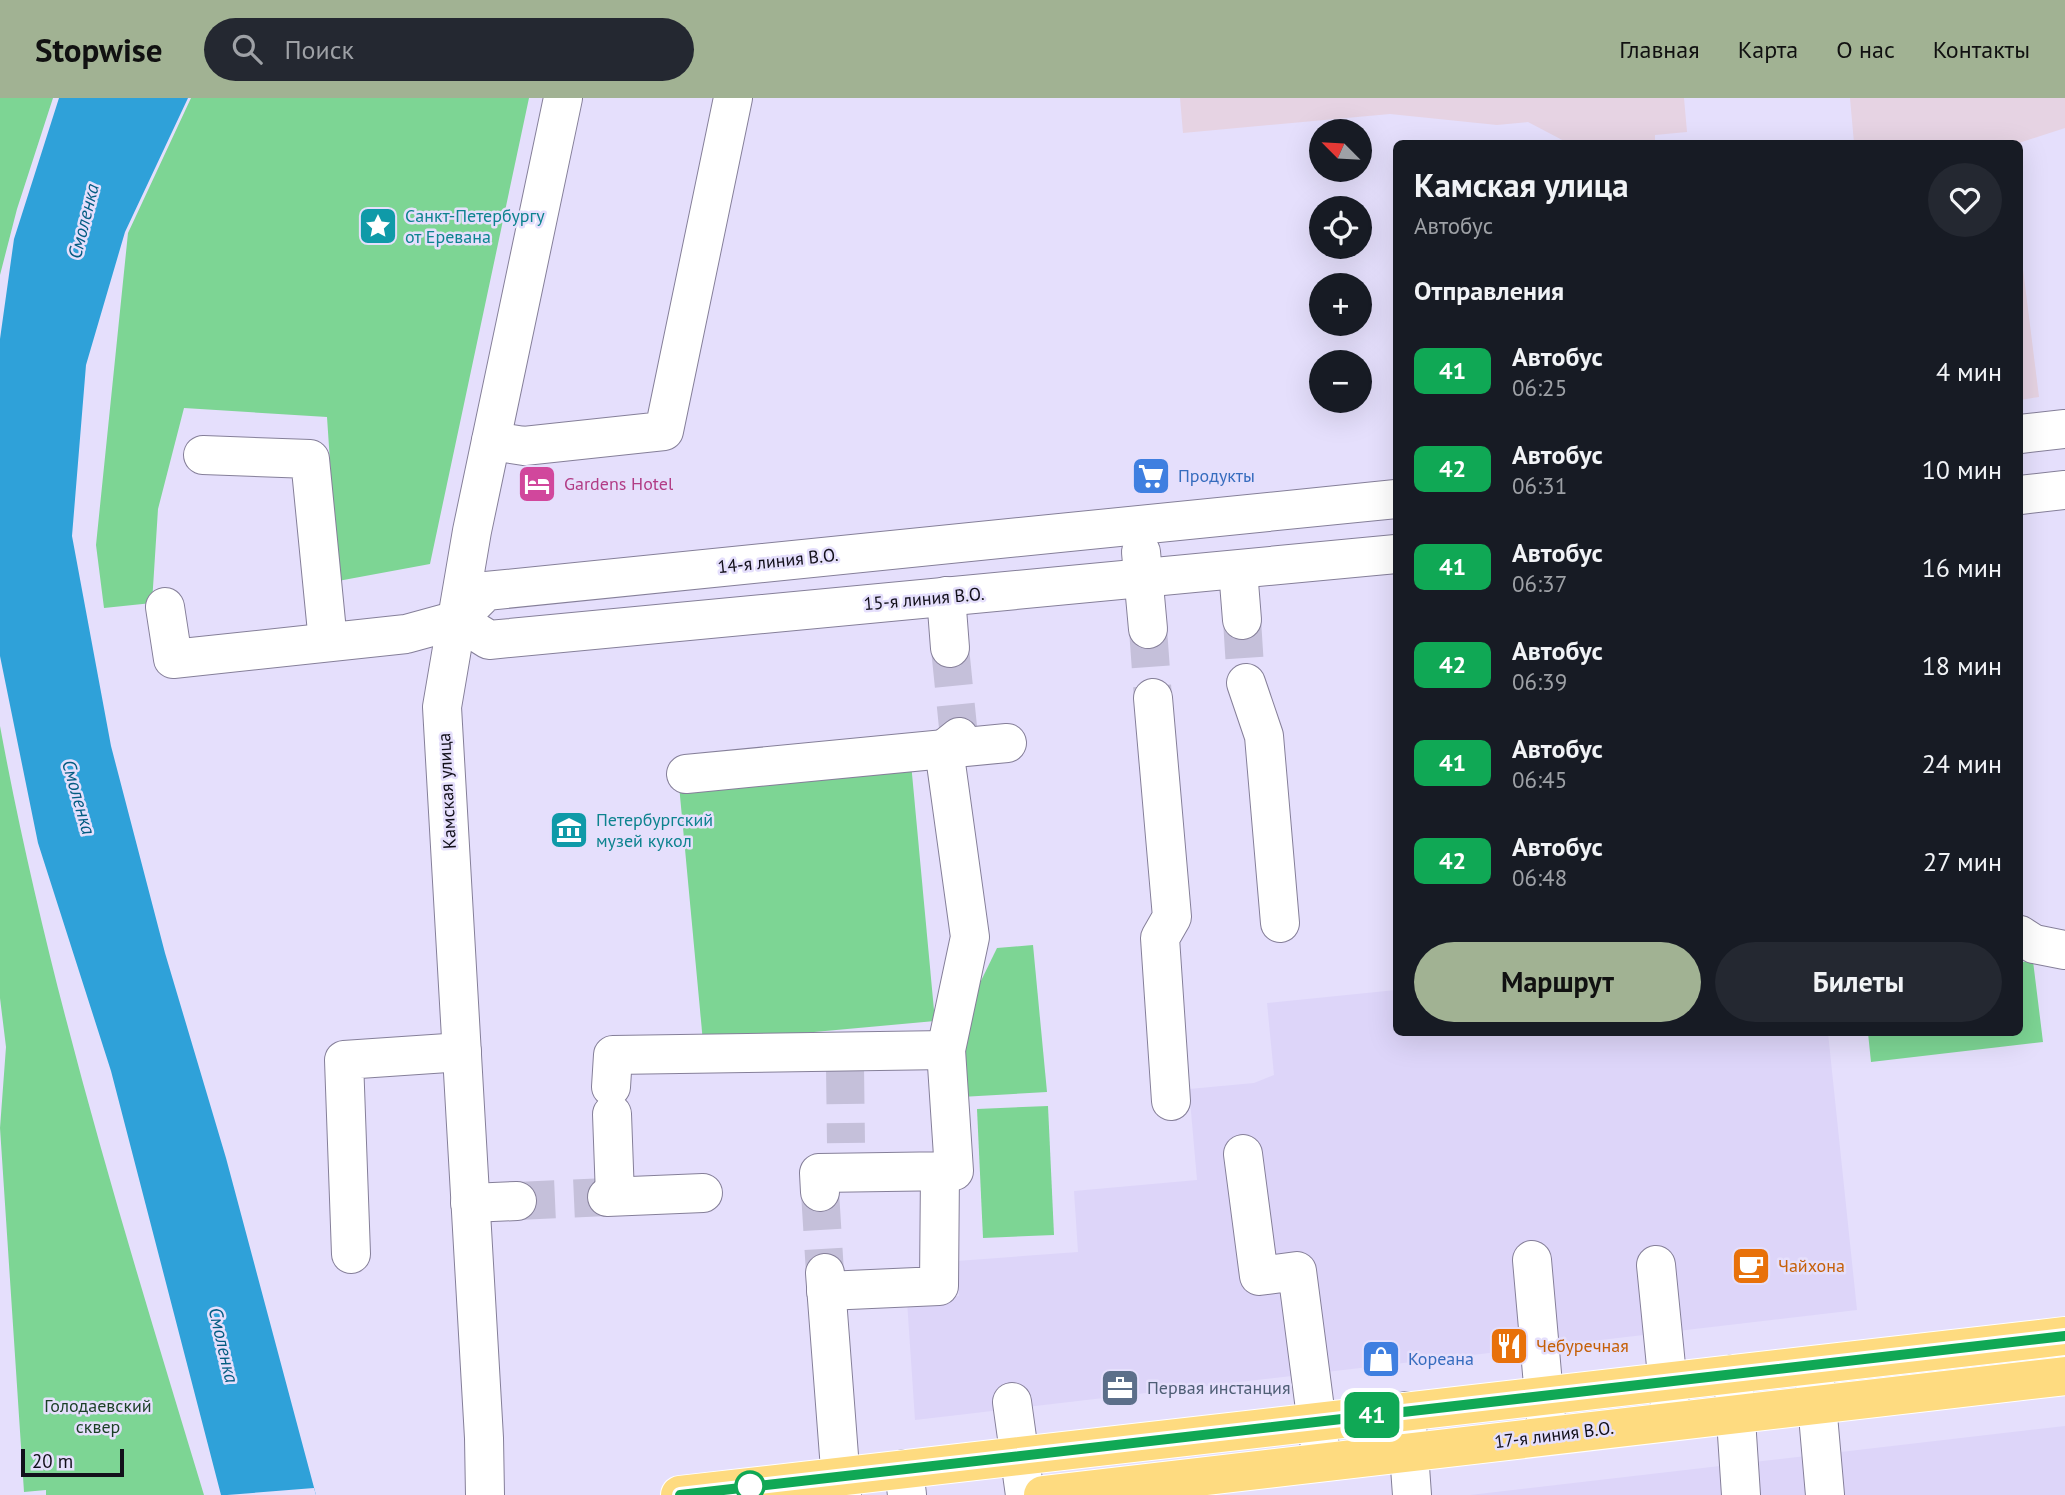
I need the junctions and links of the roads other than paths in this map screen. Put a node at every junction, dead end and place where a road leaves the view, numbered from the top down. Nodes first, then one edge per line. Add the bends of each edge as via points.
1 (563, 98) edge
2 (733, 98) edge
3 (2065, 429) edge
4 (2023, 434) edge
5 (491, 441) junction
6 (203, 455) dead end
7 (2065, 490) edge
8 (2023, 495) edge
9 (1393, 499) edge
10 (1139, 525) junction
11 (1393, 554) edge
12 (1238, 569) junction
13 (1144, 578) junction
14 (946, 596) junction
15 (165, 607) dead end
16 (457, 620) junction
17 (1242, 620) tunnel mouth
18 (1148, 629) tunnel mouth
19 (328, 642) junction
20 (950, 648) tunnel mouth
21 (1246, 683) tunnel mouth
22 (1153, 698) tunnel mouth
23 (951, 743) junction
24 (1007, 743) dead end
25 (686, 774) dead end
26 (1280, 923) dead end
27 (2023, 937) edge
28 (2065, 950) edge
29 (946, 1051) junction
30 (462, 1052) junction
31 (1171, 1101) dead end
32 (1243, 1154) dead end
33 (837, 1169) dead end
34 (940, 1171) junction
35 (703, 1193) dead end
36 (517, 1201) tunnel mouth
37 (470, 1203) junction
38 (351, 1254) dead end
39 (1532, 1261) dead end
40 (1656, 1265) dead end
41 (2065, 1336) edge
42 (1814, 1365) junction
43 (1733, 1374) junction
44 (2065, 1376) edge
45 (1668, 1382) junction
46 (1544, 1396) junction
47 (1012, 1402) dead end
48 (1817, 1405) junction
49 (1406, 1411) junction
50 (1736, 1414) junction
51 (1671, 1421) junction
52 (1317, 1422) junction
53 (1548, 1436) junction
54 (1071, 1450) junction
55 (1409, 1452) junction
56 (1019, 1456) junction
57 (1322, 1462) junction
58 (906, 1482) edge
59 (841, 1486) edge
60 (1065, 1494) edge
61 (485, 1495) edge
62 (680, 1495) edge
63 (1025, 1495) edge
64 (1412, 1495) edge
65 (1741, 1495) edge
66 (1825, 1495) edge

1 - 5 street, Камская улица
2 - 5 street via 664,431 524,446
3 - 4 street
5 - 16 street, Камская улица
6 - 19 street via 310,459
7 - 8 street
9 - 10 street, 14-я линия В.О.
10 - 13 street
10 - 16 street, 14-я линия В.О. via 486,591
11 - 12 street, 15-я линия В.О.
12 - 13 street, 15-я линия В.О.
12 - 17 street
13 - 14 street, 15-я линия В.О.
13 - 18 street
14 - 16 street, 15-я линия В.О. via 489,640
14 - 20 street
15 - 19 street, 14-я линия В.О. via 173,659
16 - 19 street, 14-я линия В.О. via 406,634
16 - 30 street, Камская улица via 442,706
21 - 26 street via 1264,736
22 - 31 street via 1172,917 1160,938
23 - 24 street
23 - 25 street
23 - 29 street via 970,937
27 - 28 street
29 - 34 street via 954,1171
29 - 35 street via 845,1059 613,1055 611,1196
30 - 37 street, Камская улица
30 - 38 street via 344,1060
32 - 52 street via 1259,1276 1297,1271
33 - 34 street
34 - 59 street via 939,1286 825,1282
36 - 37 street
37 - 61 street, Камская улица
39 - 46 street
40 - 45 street
41 - 42 main road
42 - 43 main road
42 - 48 street
43 - 45 main road
43 - 50 street
44 - 48 main road, 17-я линия В.О.
45 - 46 main road
45 - 51 street
46 - 49 main road
46 - 53 street
47 - 56 street
48 - 50 main road, 17-я линия В.О.
48 - 66 street
49 - 52 main road
49 - 55 street
50 - 51 main road, 17-я линия В.О.
50 - 65 street
51 - 53 main road, 17-я линия В.О.
52 - 54 main road
52 - 57 street
53 - 55 main road, 17-я линия В.О.
54 - 56 main road
54 - 60 street
55 - 57 main road, 17-я линия В.О.
55 - 64 street
56 - 58 main road
56 - 63 street
57 - 60 main road, 17-я линия В.О.
58 - 59 main road
59 - 62 main road

